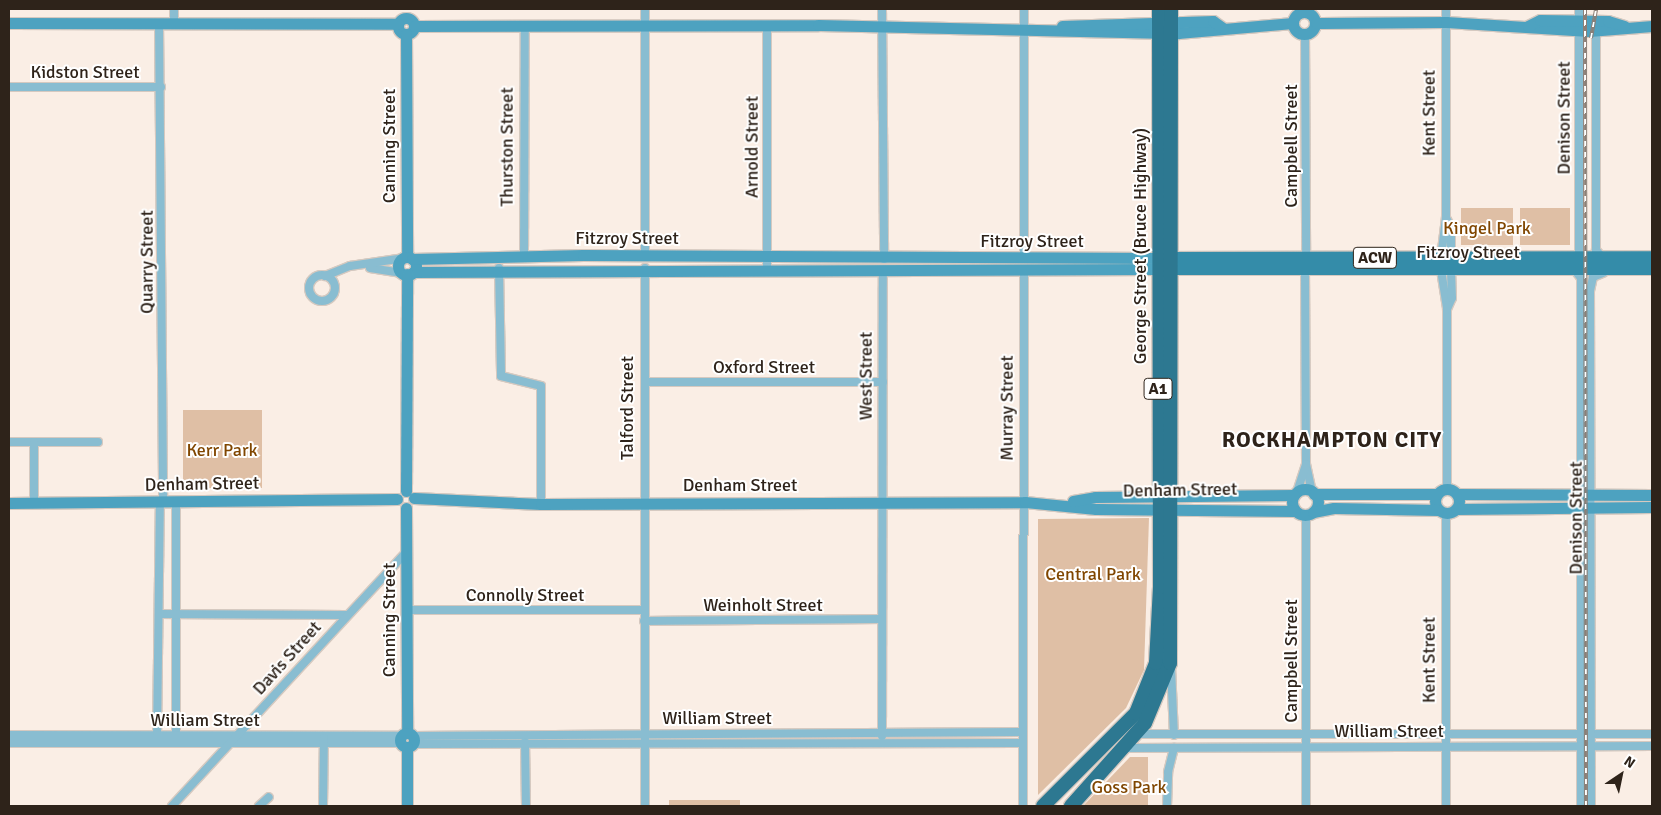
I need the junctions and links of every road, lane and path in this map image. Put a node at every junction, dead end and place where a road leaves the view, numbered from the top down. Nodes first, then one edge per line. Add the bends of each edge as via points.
1 (174, 9) edge
2 (645, 9) edge
3 (882, 9) edge
4 (1024, 9) edge
5 (1446, 9) edge
6 (1305, 10) edge
7 (1579, 20) edge
8 (1165, 21) edge
9 (159, 22) junction
10 (406, 22) edge
11 (1446, 22) junction
12 (9, 23) edge
13 (174, 23) junction
14 (1294, 23) junction
15 (1316, 23) junction
16 (767, 24) junction
17 (645, 25) junction
18 (525, 26) junction
19 (1596, 26) junction
20 (1652, 26) edge
21 (883, 27) junction
22 (1024, 27) junction
23 (1305, 34) junction
24 (9, 87) edge
25 (161, 87) junction
26 (767, 255) junction
27 (645, 256) junction
28 (467, 257) junction
29 (1602, 257) junction
30 (1652, 257) edge
31 (408, 258) junction
32 (524, 262) junction
33 (499, 263) junction
34 (1576, 263) junction
35 (883, 264) junction
36 (1165, 264) junction
37 (1305, 264) junction
38 (1446, 264) junction
39 (1024, 265) junction
40 (645, 268) junction
41 (467, 269) junction
42 (767, 269) junction
43 (1638, 269) junction
44 (1652, 269) edge
45 (408, 273) junction
46 (325, 276) junction
47 (334, 284) junction
48 (644, 382) junction
49 (883, 382) junction
50 (9, 442) edge
51 (34, 442) junction
52 (98, 442) dead end
53 (1306, 464) junction
54 (1447, 492) junction
55 (1296, 493) junction
56 (1313, 493) junction
57 (410, 494) junction
58 (1652, 495) edge
59 (396, 499) junction
60 (34, 502) junction
61 (162, 502) junction
62 (176, 502) junction
63 (1025, 502) junction
64 (1165, 502) junction
65 (1586, 502) junction
66 (9, 503) edge
67 (645, 503) junction
68 (883, 503) junction
69 (541, 504) junction
70 (1652, 507) edge
71 (406, 508) junction
72 (1295, 510) junction
73 (1446, 511) junction
74 (1310, 513) junction
75 (406, 552) junction
76 (406, 610) junction
77 (644, 610) junction
78 (160, 614) junction
79 (175, 614) junction
80 (346, 615) junction
81 (882, 619) junction
82 (644, 621) junction
83 (1170, 663) junction
84 (882, 732) junction
85 (1021, 732) junction
86 (644, 733) junction
87 (1137, 734) junction
88 (1174, 734) junction
89 (1591, 734) junction
90 (1652, 734) edge
91 (9, 735) edge
92 (238, 735) junction
93 (525, 735) junction
94 (1306, 735) junction
95 (1446, 735) junction
96 (1581, 735) junction
97 (157, 739) junction
98 (176, 739) junction
99 (324, 739) junction
100 (407, 740) junction
101 (9, 743) edge
102 (230, 743) junction
103 (644, 743) junction
104 (882, 743) junction
105 (1022, 743) junction
106 (525, 746) junction
107 (1306, 746) junction
108 (1446, 746) junction
109 (1581, 746) junction
110 (1591, 746) junction
111 (1652, 746) edge
112 (1126, 748) junction
113 (1174, 748) junction
114 (1084, 768) junction
115 (269, 797) dead end
116 (172, 806) edge
117 (259, 806) edge
118 (323, 806) edge
119 (407, 806) edge
120 (526, 806) edge
121 (645, 806) edge
122 (1023, 806) edge
123 (1043, 806) edge
124 (1070, 806) edge
125 (1167, 806) edge
126 (1306, 806) edge
127 (1446, 806) edge
128 (1581, 806) edge
129 (1591, 806) edge

1 - 13 street
2 - 17 street, Talford Street
3 - 21 street, West Street
4 - 22 street, Murray Street
5 - 11 street, Kent Street
6 - 14 street
6 - 15 street
7 - 11 street via 1540,31 1528,26
7 - 19 street
7 - 34 street, Denison Street
8 - 14 street via 1213,21 1223,28
8 - 22 street
8 - 36 highway, George Street (Bruce Highway) / A1
9 - 12 street
9 - 13 street
9 - 25 street, Quarry Street
10 - 13 street
10 - 18 street
10 - 31 street, Canning Street
11 - 15 street
11 - 38 street, Kent Street via 1446,218 1442,227
14 - 23 street
15 - 23 street
16 - 17 street
16 - 21 street
16 - 26 street, Arnold Street
17 - 18 street
17 - 27 street, Talford Street
18 - 32 street, Thurston Street
19 - 20 street
19 - 29 street, Denison Street via 1596,250
21 - 22 street
21 - 35 street, West Street
22 - 39 street, Murray Street
23 - 37 street, Campbell Street
24 - 25 street, Kidston Street
25 - 61 street, Quarry Street
26 - 27 street, Fitzroy Street
26 - 35 street, Fitzroy Street
26 - 42 street, Arnold Street
27 - 32 street, Fitzroy Street
27 - 40 street, Talford Street
28 - 31 street, Fitzroy Street
28 - 33 street, Fitzroy Street
28 - 41 street
29 - 30 main road, Fitzroy Street / ACW
29 - 34 main road, Fitzroy Street / ACW
31 - 45 street, Canning Street via 398,266
31 - 46 street via 350,266
32 - 33 street, Fitzroy Street
32 - 40 street, Fitzroy Street
33 - 41 street, Fitzroy Street
33 - 69 street via 501,376 541,386
34 - 38 main road, Fitzroy Street / ACW
34 - 43 main road, Fitzroy Street / ACW
34 - 65 street, Denison Street via 1580,278
35 - 39 street, Fitzroy Street
35 - 42 street, Fitzroy Street
35 - 49 street, West Street
36 - 37 main road, Fitzroy Street / ACW
36 - 39 street, Fitzroy Street
36 - 64 highway, George Street (Bruce Highway) / A1
37 - 38 main road, Fitzroy Street / ACW
37 - 53 street, Campbell Street
38 - 54 street, Kent Street
39 - 63 street, Murray Street
40 - 42 street, Fitzroy Street
40 - 48 street, Talford Street
41 - 45 street, Fitzroy Street
43 - 44 main road, Fitzroy Street / ACW
43 - 65 street, Denison Street via 1600,273 1591,285
45 - 47 street via 348,269
45 - 57 street
46 - 47 street
46 - 47 street via 311,282 313,297 329,299
48 - 49 street, Oxford Street
48 - 67 street, Talford Street
49 - 68 street, West Street
50 - 51 street
51 - 52 street
51 - 60 street
53 - 55 street, Campbell Street
53 - 56 street, Campbell Street
54 - 56 street
54 - 65 street
54 - 73 street
54 - 73 street
55 - 56 street, Denham Street
55 - 64 street, Denham Street
55 - 72 street
56 - 74 street
57 - 59 street
57 - 69 street, Denham Street
57 - 71 street
58 - 65 street
59 - 62 street, Denham Street
59 - 71 street
60 - 61 street, Denham Street
60 - 66 street, Denham Street
61 - 62 street, Denham Street
61 - 78 street, Quarry Street
62 - 79 street
63 - 64 street, Denham Street via 1096,508
63 - 68 street, Denham Street
63 - 85 street, Murray Street
64 - 72 street, Denham Street
64 - 83 highway, George Street (Bruce Highway) / A1
64 - 114 highway, George Street (Bruce Highway) / A1 via 1156,663 1136,713
65 - 70 street
65 - 73 street
65 - 89 street, Denison Street
65 - 96 street, Denison Street
67 - 68 street, Denham Street
67 - 69 street, Denham Street
67 - 77 street, Talford Street
68 - 81 street, West Street
71 - 75 street, Canning Street
72 - 74 street
73 - 74 street via 1334,508
73 - 95 street, Kent Street
74 - 94 street, Campbell Street
75 - 76 street, Canning Street
75 - 80 street, Davis Street
76 - 77 street, Connolly Street
76 - 100 street, Canning Street
77 - 82 street, Talford Street
78 - 79 street
78 - 97 street, Quarry Street
79 - 80 street
79 - 98 street
80 - 92 street, Davis Street
81 - 82 street, Weinholt Street
81 - 84 street, West Street
82 - 86 street, Talford Street
83 - 87 highway, A1 via 1157,702
83 - 88 street
84 - 85 street, William Street
84 - 86 street, William Street
84 - 104 street, West Street
85 - 105 street, Murray Street
86 - 93 street, William Street
86 - 103 street, Talford Street
87 - 88 street, William Street
87 - 112 highway, A1
87 - 114 highway via 1127,736
88 - 94 street, William Street
89 - 90 street, William Street
89 - 96 street, William Street
89 - 110 street, Denison Street
91 - 97 street, William Street
92 - 98 street, William Street
92 - 99 street, William Street
92 - 102 street, Davis Street
93 - 100 street, William Street
93 - 106 street
94 - 95 street, William Street
94 - 107 street, Campbell Street
95 - 96 street, William Street
95 - 108 street, Kent Street
96 - 109 street, Denison Street
97 - 98 street, William Street
97 - 101 street, William Street
98 - 102 street, William Street
99 - 100 street, William Street
99 - 102 street, William Street
99 - 118 street
100 - 106 street, William Street
100 - 119 street, Canning Street
102 - 116 street, Davis Street
103 - 104 street, William Street
103 - 106 street, William Street
103 - 121 street, Talford Street
104 - 105 street, William Street
105 - 122 street, Murray Street
106 - 120 street
107 - 108 street, William Street
107 - 113 street, William Street
107 - 126 street, Campbell Street
108 - 109 street, William Street
108 - 127 street, Kent Street
109 - 110 street, William Street
109 - 128 street, Denison Street
110 - 111 street, William Street
110 - 129 street, Denison Street
112 - 113 street, William Street
112 - 124 highway, A1
113 - 125 street via 1168,772
114 - 123 highway, A1
115 - 117 street

